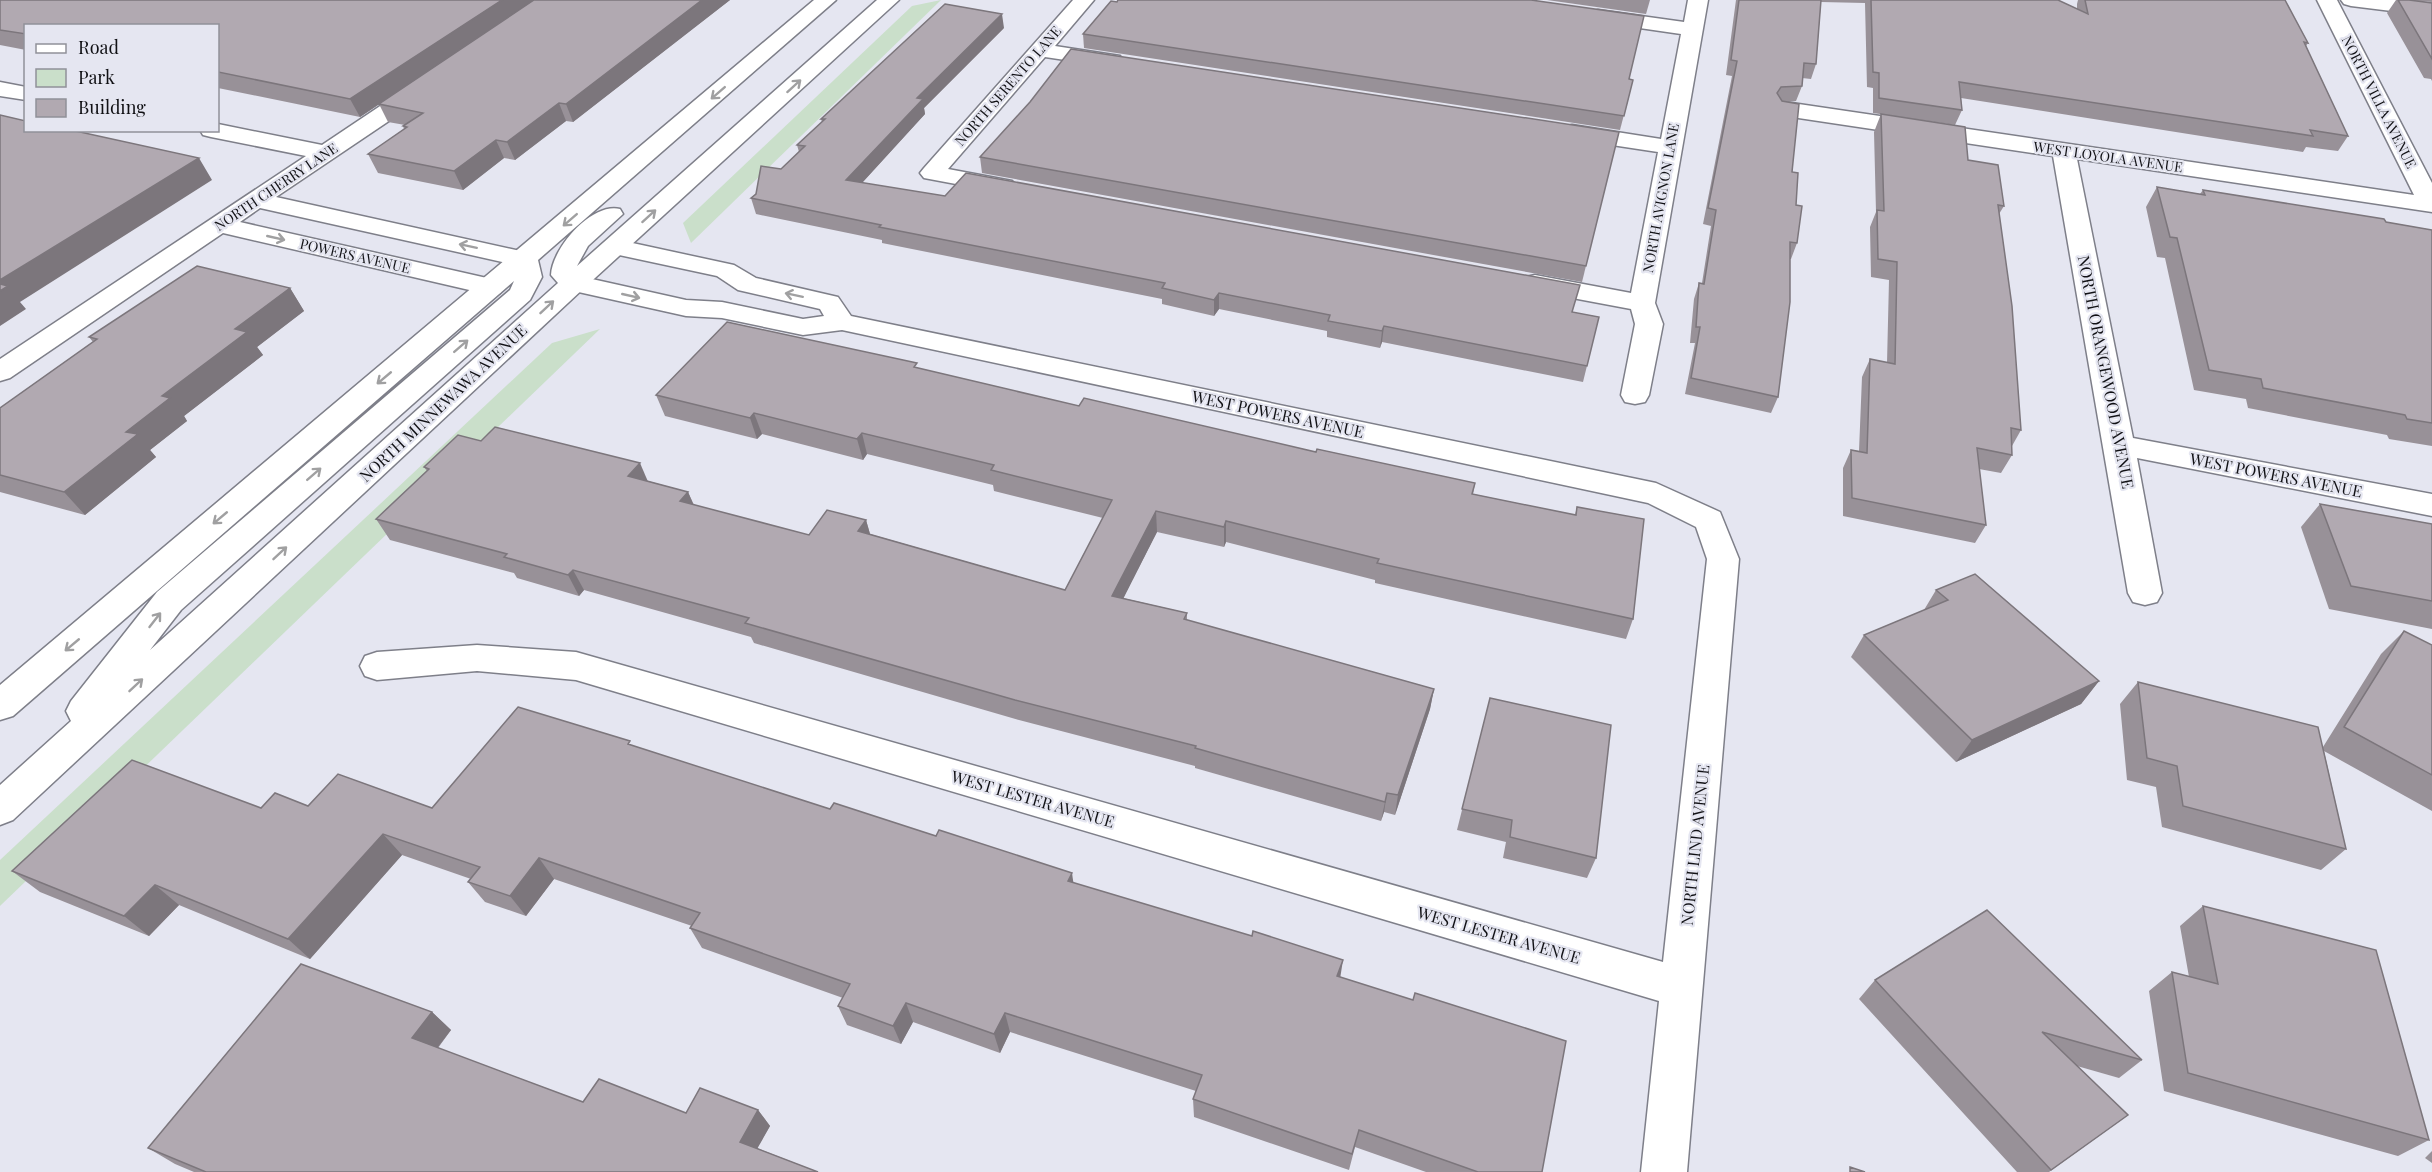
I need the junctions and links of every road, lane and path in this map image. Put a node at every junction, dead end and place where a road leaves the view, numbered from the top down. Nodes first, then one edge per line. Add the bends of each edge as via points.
1 (826, 0) edge
2 (889, 0) edge
3 (1084, 0) edge
4 (1698, 0) edge
5 (2327, 0) edge
6 (2351, 0) edge
7 (2432, 10) edge
8 (1580, 13) edge
9 (796, 25) junction
10 (1692, 29) junction
11 (1040, 50) junction
12 (1133, 64) edge
13 (444, 73) edge
14 (0, 89) edge
15 (24, 94) edge
16 (1785, 109) edge
17 (1554, 129) edge
18 (219, 132) edge
19 (1671, 147) junction
20 (2064, 151) junction
21 (326, 153) junction
22 (1025, 190) edge
23 (255, 200) junction
24 (2432, 205) edge
25 (219, 225) junction
26 (614, 247) junction
27 (525, 259) junction
28 (1514, 279) edge
29 (574, 283) junction
30 (747, 284) junction
31 (491, 287) junction
32 (1642, 303) junction
33 (722, 310) junction
34 (842, 322) junction
35 (0, 372) edge
36 (1635, 395) dead end
37 (2120, 445) junction
38 (2432, 505) edge
39 (1709, 520) joint
40 (2145, 593) dead end
41 (377, 666) dead end
42 (0, 706) edge
43 (29, 783) junction
44 (0, 809) edge
45 (1680, 987) junction
46 (1664, 1172) edge

1 - 9 street
26 -> 2 street, NORTH MINNEWAWA AVENUE
3 - 11 street, NORTH SERENTO LANE
4 - 10 street, NORTH AVIGNON LANE
5 - 24 street, NORTH VILLA AVENUE
6 - 7 street
8 - 10 street
9 -> 27 street
9 - 29 street via 768,74 569,251 563,264 564,275
10 - 19 street, NORTH AVIGNON LANE
11 - 12 street
11 - 22 street, NORTH SERENTO LANE via 932,173
13 - 21 street, NORTH CHERRY LANE
14 - 15 street
16 - 20 street, WEST LOYOLA AVENUE
17 - 19 street
18 - 21 street
19 - 32 street, NORTH AVIGNON LANE
20 - 24 street, WEST LOYOLA AVENUE
20 - 37 street, NORTH ORANGEWOOD AVENUE
21 - 23 street, NORTH CHERRY LANE
23 - 25 street, NORTH CHERRY LANE
27 -> 23 street, POWERS AVENUE
25 -> 31 street, POWERS AVENUE
25 - 35 street, NORTH CHERRY LANE
26 - 29 street, NORTH MINNEWAWA AVENUE
26 - 30 street via 725,270
27 - 31 street
43 -> 27 street via 169,601 520,294 529,276
28 - 32 street
29 -> 33 street, WEST POWERS AVENUE via 686,308
43 -> 29 street, NORTH MINNEWAWA AVENUE
30 - 33 street
34 -> 30 street via 829,303
31 -> 42 street
32 - 36 street, NORTH AVIGNON LANE via 1649,324
33 - 34 street, WEST POWERS AVENUE via 803,327
34 - 39 street, WEST POWERS AVENUE via 1656,494
37 - 38 street, WEST POWERS AVENUE
37 - 40 street, NORTH ORANGEWOOD AVENUE
39 - 45 street, NORTH LIND AVENUE via 1723,559
41 - 45 street, WEST LESTER AVENUE via 477,658 576,666
43 - 44 street, NORTH MINNEWAWA AVENUE
45 - 46 street, NORTH LIND AVENUE

